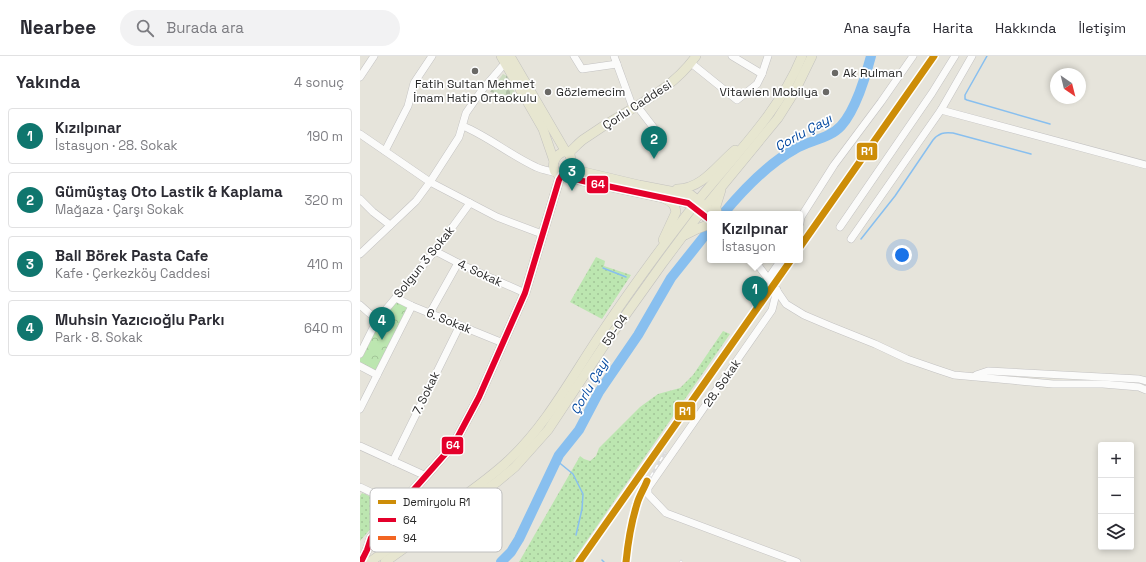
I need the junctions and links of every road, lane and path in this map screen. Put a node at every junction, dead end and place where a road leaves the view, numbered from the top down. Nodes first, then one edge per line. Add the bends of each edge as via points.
1 (374, 56) edge
2 (432, 56) edge
3 (574, 56) edge
4 (732, 56) edge
5 (768, 56) edge
6 (802, 56) edge
7 (812, 56) edge
8 (913, 56) edge
9 (954, 56) edge
10 (972, 56) edge
11 (509, 58) edge
12 (695, 58) edge
13 (616, 59) edge
14 (762, 74) junction
15 (360, 77) edge
16 (635, 107) junction
17 (941, 110) junction
18 (463, 126) junction
19 (360, 134) edge
20 (660, 136) dead end
21 (755, 140) junction
22 (385, 151) junction
23 (570, 154) junction
24 (554, 161) junction
25 (1146, 165) edge
26 (537, 167) junction
27 (559, 176) junction
28 (430, 182) junction
29 (722, 187) junction
30 (659, 193) junction
31 (360, 199) edge
32 (470, 203) junction
33 (700, 207) junction
34 (709, 211) edge
35 (716, 211) edge
36 (803, 214) edge
37 (707, 216) edge
38 (390, 225) junction
39 (707, 225) edge
40 (840, 227) dead end
41 (542, 234) junction
42 (682, 237) junction
43 (851, 239) dead end
44 (435, 251) junction
45 (360, 254) edge
46 (654, 258) junction
47 (458, 263) junction
48 (756, 263) edge
49 (779, 263) edge
50 (768, 279) junction
51 (777, 290) junction
52 (525, 293) junction
53 (396, 298) junction
54 (360, 305) edge
55 (412, 306) junction
56 (430, 313) junction
57 (377, 320) junction
58 (460, 326) junction
59 (503, 342) junction
60 (360, 354) edge
61 (360, 366) edge
62 (377, 375) junction
63 (972, 376) junction
64 (1146, 381) edge
65 (1146, 390) edge
66 (360, 409) edge
67 (360, 446) edge
68 (393, 461) junction
69 (426, 476) junction
70 (360, 487) edge
71 (416, 488) edge
72 (474, 488) edge
73 (490, 488) edge
74 (370, 492) edge
75 (370, 541) edge
76 (384, 552) edge
77 (399, 552) edge
78 (362, 562) edge
79 (370, 562) edge
80 (385, 562) edge
81 (797, 562) edge

1 - 15 street
2 - 22 street via 414,83 408,106
3 - 13 street via 582,69
4 - 14 street
5 - 14 street
6 - 21 main road, 59-04 via 787,87
7 - 21 main road, 59-04 via 778,118
8 - 36 street via 834,165
9 - 40 street via 932,93
10 - 17 street
11 - 18 street via 466,113
11 - 23 main road
11 - 24 main road
12 - 14 street via 737,100 757,84
12 - 16 main road, Çorlu Caddesi via 676,80
13 - 16 street
16 - 20 street
16 - 23 main road, Çorlu Caddesi via 585,138
17 - 25 street
17 - 43 street
18 - 26 street
18 - 28 street via 459,137
19 - 22 street
21 - 29 main road, 59-04 / 59-04
21 - 30 main road via 727,156 696,185
21 - 33 main road, 59-04
22 - 28 street
23 - 24 main road via 563,152
23 - 27 main road via 568,170
23 - 30 main road via 574,167 580,171 639,185
24 - 26 street via 546,167
24 - 27 main road via 554,168
26 - 27 street
27 - 30 main road
27 - 41 main road
28 - 32 street
28 - 38 street via 416,201
29 - 33 main road, 59-04 / 59-04
29 - 35 main road
30 - 33 main road via 691,195
30 - 46 main road via 672,203 676,212
31 - 38 street
32 - 41 street via 497,218
32 - 44 street, Solgun 3 Sokak
33 - 34 main road
33 - 37 main road
33 - 42 main road, 59-04 / 59-04
33 - 46 main road, 59-04
38 - 45 street
39 - 42 main road
41 - 52 main road
42 - 73 main road, 59-04 / 59-04 via 607,341 548,430 515,467
44 - 47 street, 4. Sokak
44 - 53 street, Solgun 3 Sokak
46 - 72 main road, 59-04 via 541,425 509,460
47 - 52 street, 4. Sokak
47 - 56 street
48 - 50 street
49 - 50 street
50 - 51 street
51 - 63 street via 786,304 810,318 907,359 954,374
51 - 81 street, 28. Sokak via 772,310 648,488 648,494 666,513
52 - 59 main road
53 - 55 street, 6. Sokak
53 - 57 street, Solgun 3 Sokak
54 - 57 street
55 - 56 street, 6. Sokak
55 - 62 street
56 - 58 street, 6. Sokak
57 - 60 street, Solgun 3 Sokak
58 - 59 street, 6. Sokak
58 - 68 street, 7. Sokak
59 - 69 main road via 479,397 454,444
61 - 62 street
62 - 66 street
63 - 64 street via 988,371
63 - 65 street via 1053,384 1104,384
67 - 68 street
68 - 69 street
69 - 71 main road
70 - 74 street
75 - 78 main road
76 - 79 main road, 59-04
77 - 80 main road, 59-04 / 59-04

